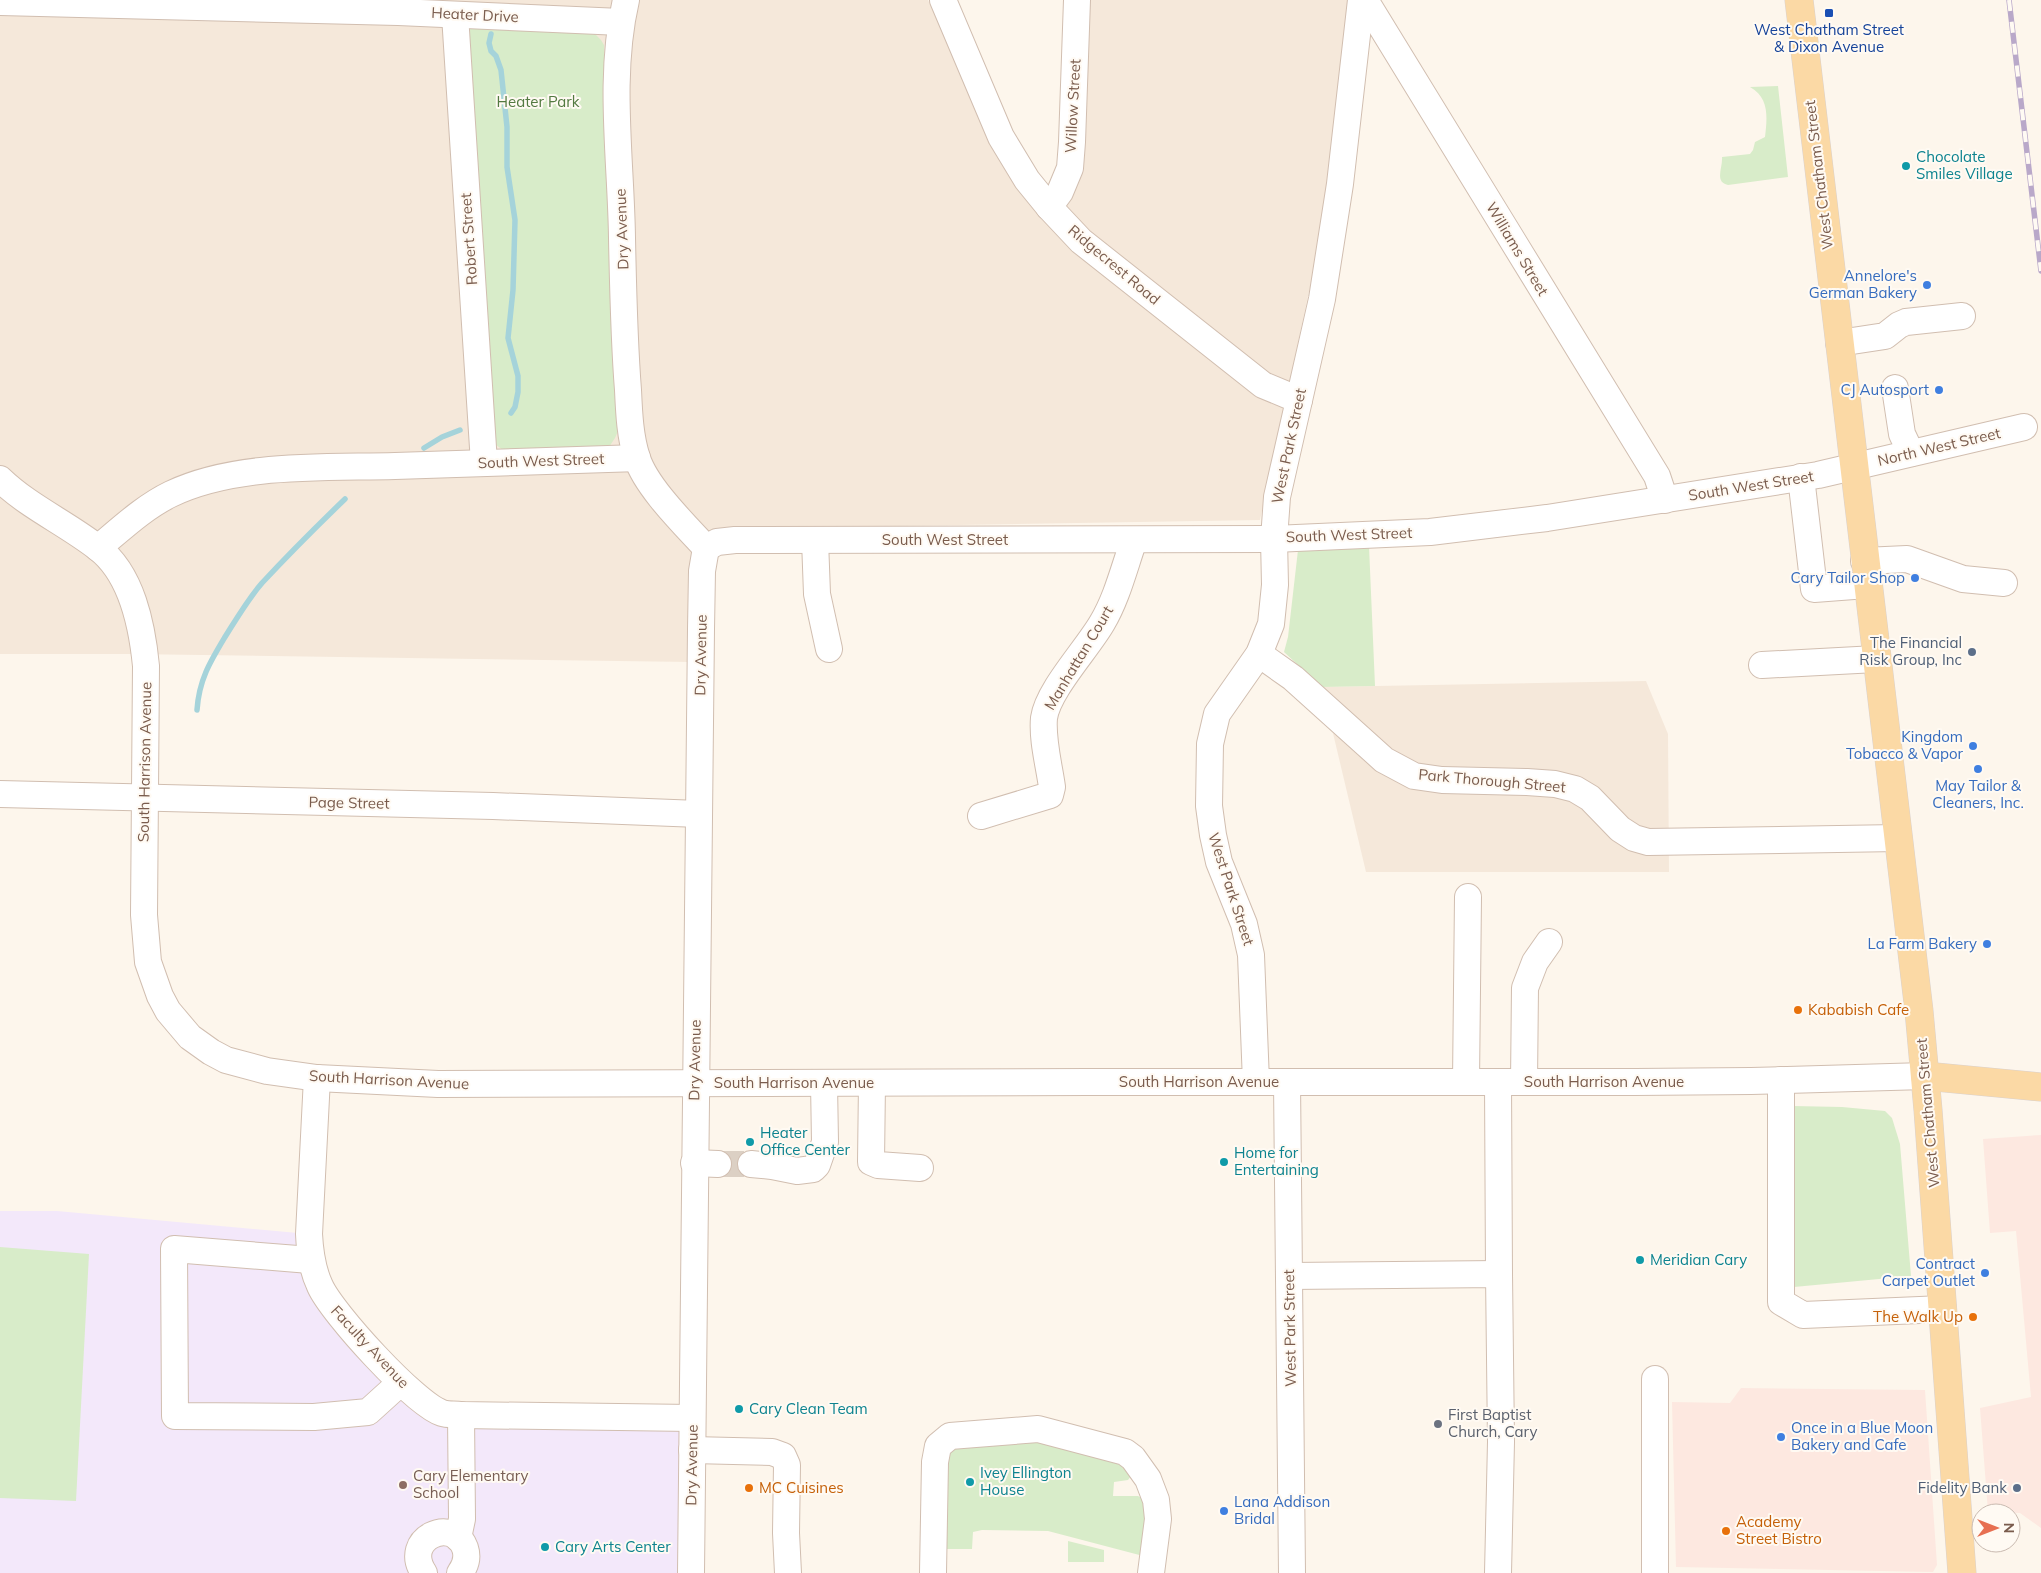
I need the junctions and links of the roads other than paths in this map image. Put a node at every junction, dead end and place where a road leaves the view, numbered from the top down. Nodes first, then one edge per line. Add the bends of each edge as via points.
1 (943, 0) edge
2 (1077, 0) edge
3 (1363, 0) edge
4 (1799, 0) edge
5 (0, 2) edge
6 (623, 11) edge
7 (455, 15) junction
8 (1049, 207) junction
9 (1962, 316) dead end
10 (1839, 343) junction
11 (1895, 388) dead end
12 (1299, 400) junction
13 (2024, 427) dead end
14 (1911, 454) junction
15 (637, 458) junction
16 (484, 463) junction
17 (1853, 467) junction
18 (1800, 477) junction
19 (0, 479) edge
20 (1665, 500) junction
21 (1274, 539) junction
22 (815, 540) junction
23 (1134, 540) junction
24 (98, 548) junction
25 (706, 548) junction
26 (1866, 573) junction
27 (2004, 582) dead end
28 (829, 649) dead end
29 (1259, 654) junction
30 (1876, 659) junction
31 (1762, 665) dead end
32 (0, 794) edge
33 (144, 798) junction
34 (699, 814) junction
35 (981, 816) dead end
36 (1898, 838) junction
37 (1468, 897) dead end
38 (1549, 942) dead end
39 (1925, 1076) junction
40 (317, 1078) junction
41 (1781, 1080) junction
42 (1256, 1082) junction
43 (1287, 1082) junction
44 (1466, 1082) junction
45 (1498, 1082) junction
46 (1524, 1082) junction
47 (872, 1083) junction
48 (695, 1084) junction
49 (824, 1084) junction
50 (2041, 1086) edge
51 (751, 1164) tunnel mouth
52 (920, 1168) dead end
53 (310, 1260) junction
54 (1499, 1274) junction
55 (1289, 1276) junction
56 (1943, 1309) junction
57 (1656, 1379) dead end
58 (400, 1382) junction
59 (461, 1415) junction
60 (692, 1418) junction
61 (692, 1450) junction
62 (458, 1538) junction
63 (424, 1573) edge
64 (460, 1573) edge
65 (691, 1573) edge
66 (788, 1573) edge
67 (933, 1573) edge
68 (1151, 1573) edge
69 (1292, 1573) edge
70 (1498, 1573) edge
71 (1655, 1573) edge
72 (1962, 1573) edge

1 - 8 street, Ridgecrest Road via 1001,137 1027,180
2 - 8 street, Willow Street via 1070,168 1060,192
3 - 12 street, West Park Street via 1338,198 1322,298
3 - 20 street, Williams Street via 1657,476
4 - 10 main road, West Chatham Street
5 - 7 street, Heater Drive
6 - 7 street, Heater Drive
6 - 15 street, Dry Avenue via 618,52 618,107 624,320 630,420
7 - 16 street, Robert Street
8 - 12 street, Ridgecrest Road via 1081,241 1263,385
9 - 10 street via 1906,322 1885,336
10 - 17 main road, West Chatham Street
11 - 14 street via 1902,434
12 - 21 street, West Park Street via 1277,497
13 - 14 street, North West Street
14 - 17 street, North West Street
15 - 16 street, South West Street
15 - 25 street via 644,475
16 - 24 street, South West Street via 276,470 230,475 171,494 146,509
17 - 18 street, South West Street
17 - 26 main road, West Chatham Street
18 - 20 street, South West Street
18 - 26 street via 1814,589
19 - 24 street, South Harrison Avenue via 38,510
20 - 21 street, South West Street via 1460,529
21 - 23 street, South West Street
21 - 29 street, West Park Street via 1274,602
22 - 23 street, South West Street
22 - 25 street, South West Street via 726,541
22 - 28 street via 817,594
23 - 35 street, Manhattan Court via 1114,599 1102,623 1047,708 1044,729 1052,787 1050,795
24 - 33 street, South Harrison Avenue via 113,563 133,599 145,646
25 - 34 street, Dry Avenue via 702,571
26 - 27 street via 1907,559 1963,579
26 - 30 main road, West Chatham Street
29 - 36 street, Park Thorough Street via 1294,678 1384,760 1414,776 1442,780 1536,782 1575,789 1590,798 1620,829 1648,842
29 - 42 street, West Park Street via 1217,714 1208,763 1209,806 1216,850 1244,924 1251,955
30 - 31 street
30 - 36 main road, West Chatham Street
32 - 33 street, Page Street
33 - 34 street, Page Street
33 - 40 street, South Harrison Avenue via 146,938 152,973 168,1011 196,1043 226,1060 267,1071
34 - 48 street, Dry Avenue
36 - 39 main road, West Chatham Street
37 - 44 street
38 - 46 street via 1535,962 1525,988
39 - 41 street, South Harrison Avenue
39 - 50 main road, South Harrison Avenue
39 - 56 main road, West Chatham Street
40 - 48 street, South Harrison Avenue via 438,1084
40 - 53 street, Faculty Avenue
41 - 46 street, South Harrison Avenue
41 - 56 street via 1781,1302 1803,1315
42 - 43 street, South Harrison Avenue
42 - 47 street, South Harrison Avenue
43 - 44 street, South Harrison Avenue
43 - 55 street, West Park Street
44 - 45 street, South Harrison Avenue
45 - 46 street, South Harrison Avenue
45 - 54 street
47 - 49 street, South Harrison Avenue
47 - 52 street via 871,1162
48 - 49 street, South Harrison Avenue
48 - 60 street, Dry Avenue via 706,1164
49 - 51 street via 825,1142 817,1165 813,1169 797,1171
53 - 58 street, Faculty Avenue via 326,1299
53 - 58 street via 174,1249 175,1416 314,1417 368,1412
54 - 55 street
54 - 70 street via 1501,1442
55 - 69 street, West Park Street
56 - 72 main road, West Chatham Street
57 - 71 street
58 - 59 street, Faculty Avenue via 434,1409
59 - 60 street, Faculty Avenue
59 - 62 street via 462,1519
60 - 61 street, Dry Avenue
61 - 65 street, Dry Avenue
61 - 66 street via 772,1452 783,1456 787,1465
62 - 63 street via 444,1532 422,1542 418,1558
62 - 64 street via 466,1552
67 - 68 street via 938,1446 950,1436 1038,1429 1118,1449 1133,1458 1148,1479 1156,1500 1158,1520

